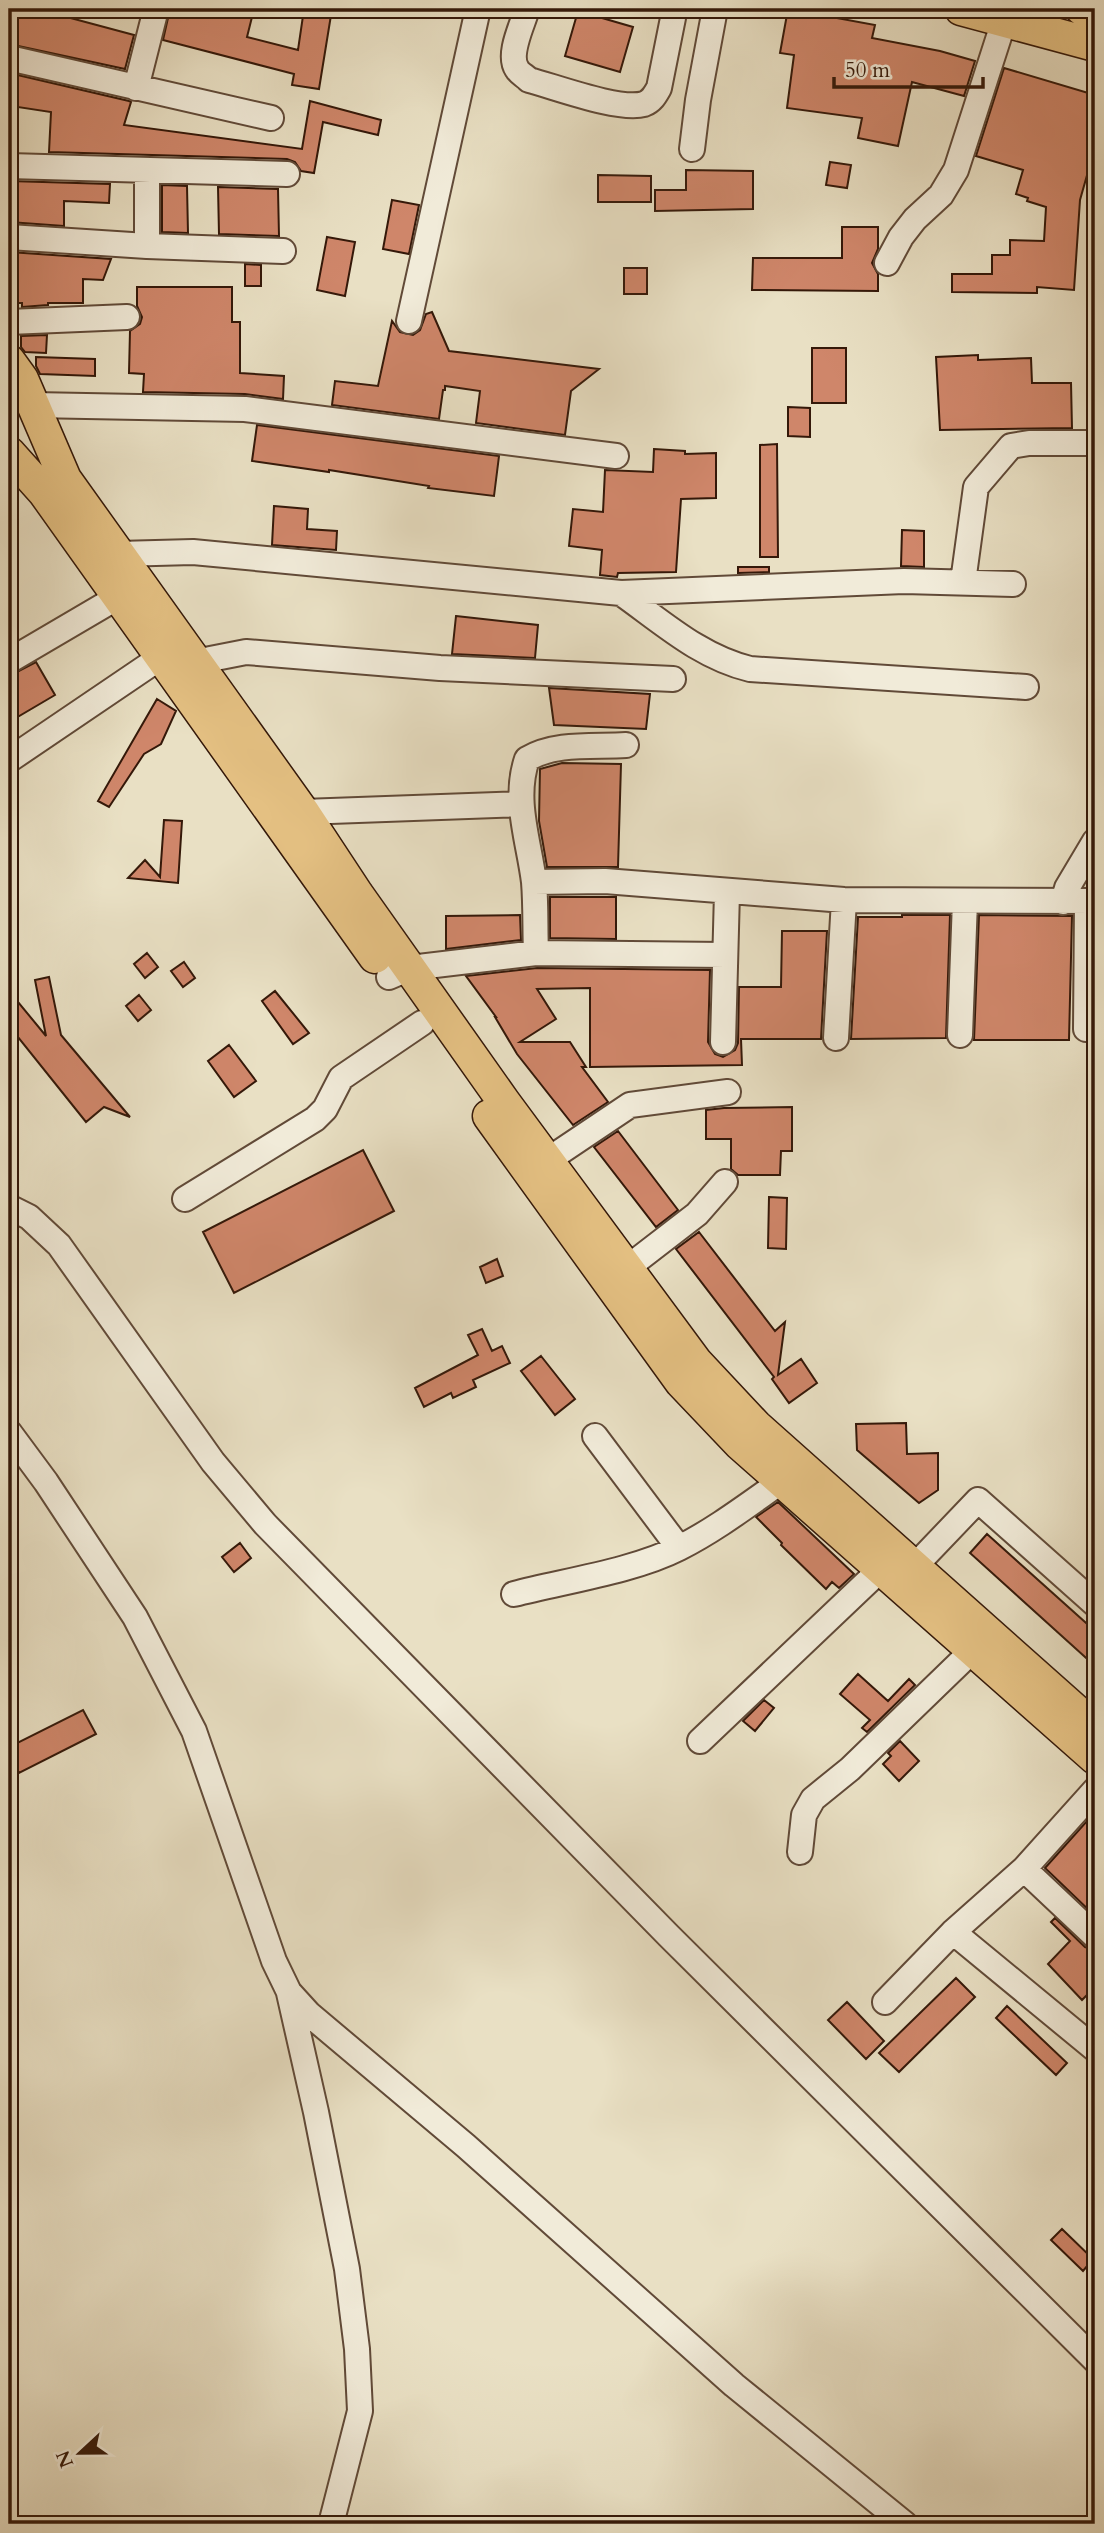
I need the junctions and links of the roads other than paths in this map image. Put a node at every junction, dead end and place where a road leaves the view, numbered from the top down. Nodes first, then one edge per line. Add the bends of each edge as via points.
1 (156, 9) edge
2 (478, 9) edge
3 (527, 9) edge
4 (715, 9) edge
5 (961, 9) edge
6 (673, 18) dead end
7 (1004, 20) junction
8 (1095, 45) edge
9 (9, 58) edge
10 (136, 88) junction
11 (271, 118) dead end
12 (692, 149) dead end
13 (9, 166) edge
14 (147, 172) junction
15 (286, 174) dead end
16 (9, 237) edge
17 (147, 246) junction
18 (283, 251) dead end
19 (887, 264) dead end
20 (127, 317) dead end
21 (409, 321) dead end
22 (9, 322) edge
23 (9, 360) edge
24 (21, 402) edge
25 (9, 441) edge
26 (1095, 443) edge
27 (9, 453) edge
28 (616, 456) dead end
29 (55, 485) junction
30 (118, 554) junction
31 (963, 582) junction
32 (1013, 584) dead end
33 (621, 593) junction
34 (118, 597) junction
35 (161, 657) junction
36 (9, 661) edge
37 (195, 662) junction
38 (673, 680) dead end
39 (1026, 687) dead end
40 (626, 745) dead end
41 (9, 760) edge
42 (521, 804) junction
43 (303, 812) junction
44 (1095, 841) edge
45 (534, 882) junction
46 (727, 892) junction
47 (844, 900) junction
48 (965, 901) junction
49 (1082, 902) edge
50 (536, 953) junction
51 (725, 955) junction
52 (399, 972) junction
53 (422, 1023) junction
54 (1086, 1029) dead end
55 (960, 1035) dead end
56 (836, 1038) dead end
57 (723, 1042) dead end
58 (728, 1091) dead end
59 (548, 1160) junction
60 (725, 1182) dead end
61 (185, 1199) dead end
62 (9, 1207) edge
63 (627, 1268) junction
64 (9, 1432) edge
65 (595, 1436) dead end
66 (782, 1481) junction
67 (678, 1548) junction
68 (914, 1567) junction
69 (881, 1569) junction
70 (514, 1594) dead end
71 (1095, 1604) edge
72 (973, 1650) junction
73 (1095, 1728) edge
74 (699, 1741) dead end
75 (1095, 1758) edge
76 (1095, 1790) edge
77 (800, 1852) dead end
78 (1024, 1869) junction
79 (953, 1932) junction
80 (1095, 1936) edge
81 (289, 1992) junction
82 (886, 2002) dead end
83 (1095, 2049) edge
84 (1095, 2360) edge
85 (331, 2524) edge
86 (905, 2524) edge

1 - 10 street
2 - 21 street
3 - 6 street via 514,51 517,70 529,79 623,105 644,103 659,88
4 - 12 street
5 - 7 main road
7 - 8 main road
7 - 19 street via 956,170 941,195 901,237
9 - 10 street
10 - 11 street
13 - 14 street
14 - 15 street
14 - 17 street
16 - 17 street
17 - 18 street
20 - 22 street
23 - 24 main road via 22,379
24 - 28 street via 245,409
24 - 29 main road
25 - 29 main road
26 - 31 street via 1012,446 976,487
27 - 29 main road
29 - 30 main road
29 - 34 main road
30 - 33 street via 193,552
30 - 37 main road
31 - 32 street
31 - 33 street
33 - 39 street via 709,656 750,669
34 - 35 main road
34 - 36 street
35 - 41 street
35 - 52 main road
37 - 38 street via 246,652
37 - 43 main road
40 - 42 street via 541,751 527,759 521,775
42 - 43 street
42 - 45 street
43 - 52 main road
44 - 49 street via 1067,888
45 - 46 street via 605,881
45 - 50 street
46 - 47 street
46 - 51 street
47 - 48 street
47 - 56 street
48 - 49 street
48 - 55 street
49 - 54 street
50 - 51 street
50 - 52 street
51 - 57 street
52 - 53 main road
52 - 59 main road
53 - 61 street via 341,1078 326,1109 315,1119
53 - 66 main road via 681,1382
58 - 59 street via 630,1105
59 - 63 main road
60 - 63 street via 697,1214
62 - 84 street via 29,1217 59,1245 213,1462 265,1524 669,1936
63 - 68 main road via 696,1362 756,1426
64 - 81 street via 135,1617 194,1731
65 - 67 street
66 - 67 street
66 - 69 main road
67 - 70 street via 646,1561
68 - 71 street via 978,1500
68 - 73 main road
69 - 72 main road
69 - 74 street
72 - 75 main road
72 - 77 street via 813,1799 804,1815
76 - 78 street
78 - 79 street
78 - 80 street
79 - 82 street
79 - 83 street
81 - 85 street via 347,2269 357,2349 360,2411
81 - 86 street via 734,2385

